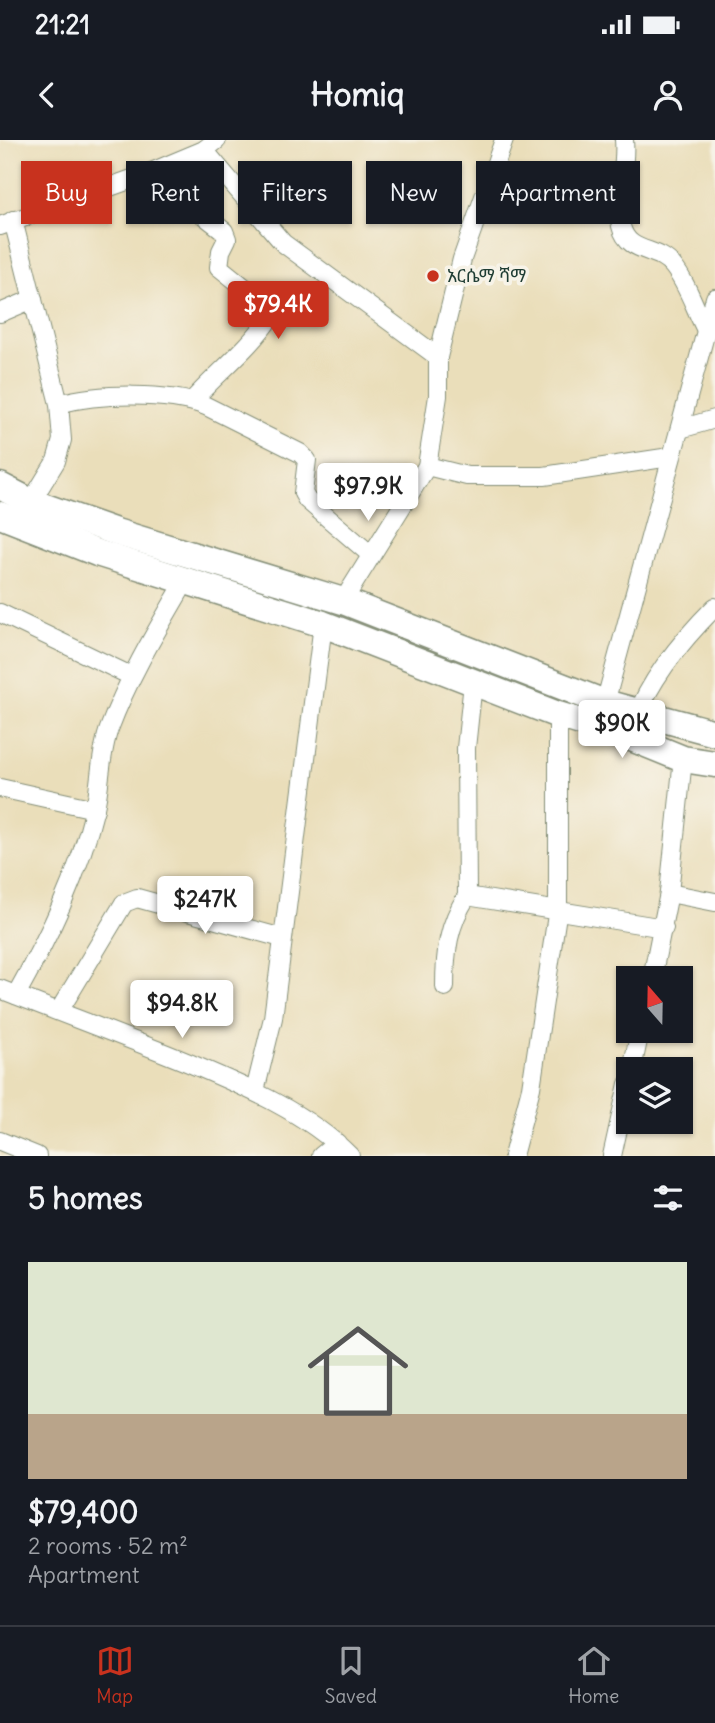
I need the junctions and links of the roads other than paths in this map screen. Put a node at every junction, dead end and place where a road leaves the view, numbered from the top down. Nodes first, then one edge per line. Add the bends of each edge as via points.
1 (504, 140) edge
2 (624, 140) edge
3 (210, 145) edge
4 (175, 161) edge
5 (126, 182) edge
6 (7, 223) edge
7 (214, 224) edge
8 (715, 298) edge
9 (33, 299) junction
10 (0, 313) edge
11 (705, 328) junction
12 (438, 357) junction
13 (192, 401) junction
14 (59, 404) junction
15 (715, 419) edge
16 (680, 429) junction
17 (670, 457) junction
18 (427, 466) junction
19 (0, 486) edge
20 (31, 502) junction
21 (0, 515) edge
22 (370, 555) junction
23 (185, 582) junction
24 (343, 601) junction
25 (715, 607) edge
26 (0, 613) edge
27 (323, 624) junction
28 (131, 676) junction
29 (532, 676) junction
30 (473, 683) junction
31 (524, 702) junction
32 (605, 703) junction
33 (639, 710) junction
34 (558, 715) junction
35 (715, 733) edge
36 (629, 737) junction
37 (683, 759) junction
38 (715, 764) edge
39 (0, 788) edge
40 (94, 809) junction
41 (669, 892) junction
42 (467, 896) junction
43 (715, 902) edge
44 (558, 908) junction
45 (664, 928) junction
46 (282, 938) junction
47 (655, 966) edge
48 (445, 987) dead end
49 (8, 992) edge
50 (59, 1011) junction
51 (255, 1091) junction
52 (617, 1134) edge
53 (0, 1141) edge
54 (337, 1143) junction
55 (37, 1156) edge
56 (321, 1156) edge
57 (350, 1156) edge
58 (513, 1156) edge
59 (612, 1156) edge

1 - 12 street via 462,259
2 - 11 street via 622,230 633,247 661,255 673,266
3 - 4 street
3 - 12 street via 283,243
5 - 6 street
6 - 9 street
7 - 13 street via 227,239 219,267 270,308 271,316 246,349 226,363
8 - 11 street
9 - 10 street
9 - 14 street
11 - 16 street
12 - 18 street via 438,396
13 - 14 street via 81,398
13 - 22 street via 300,453 306,460 303,493 307,500
14 - 20 street via 62,440 56,461
15 - 16 street
16 - 17 street
17 - 18 street via 544,476 467,476
17 - 32 street
18 - 22 street
19 - 20 street
20 - 24 street
21 - 23 street
22 - 24 street
23 - 27 street
23 - 28 street
24 - 29 street
25 - 33 street via 645,693
26 - 28 street
27 - 30 street
27 - 46 street
28 - 40 street via 108,733
29 - 31 street
29 - 32 street
30 - 31 street
30 - 42 street via 466,748
31 - 34 street
32 - 33 street
33 - 35 street
33 - 36 street
34 - 36 street
34 - 44 street
36 - 37 street
37 - 38 street
37 - 41 street
39 - 40 street
40 - 49 street via 64,900
41 - 43 street
41 - 45 street
42 - 44 street
42 - 48 street via 454,916 447,940
44 - 45 street
44 - 58 street via 531,1088
45 - 47 street
46 - 50 street via 136,898 124,903
46 - 51 street via 273,1018
49 - 50 street
50 - 51 street
51 - 54 street
52 - 59 street
53 - 55 street
54 - 56 street
54 - 57 street

